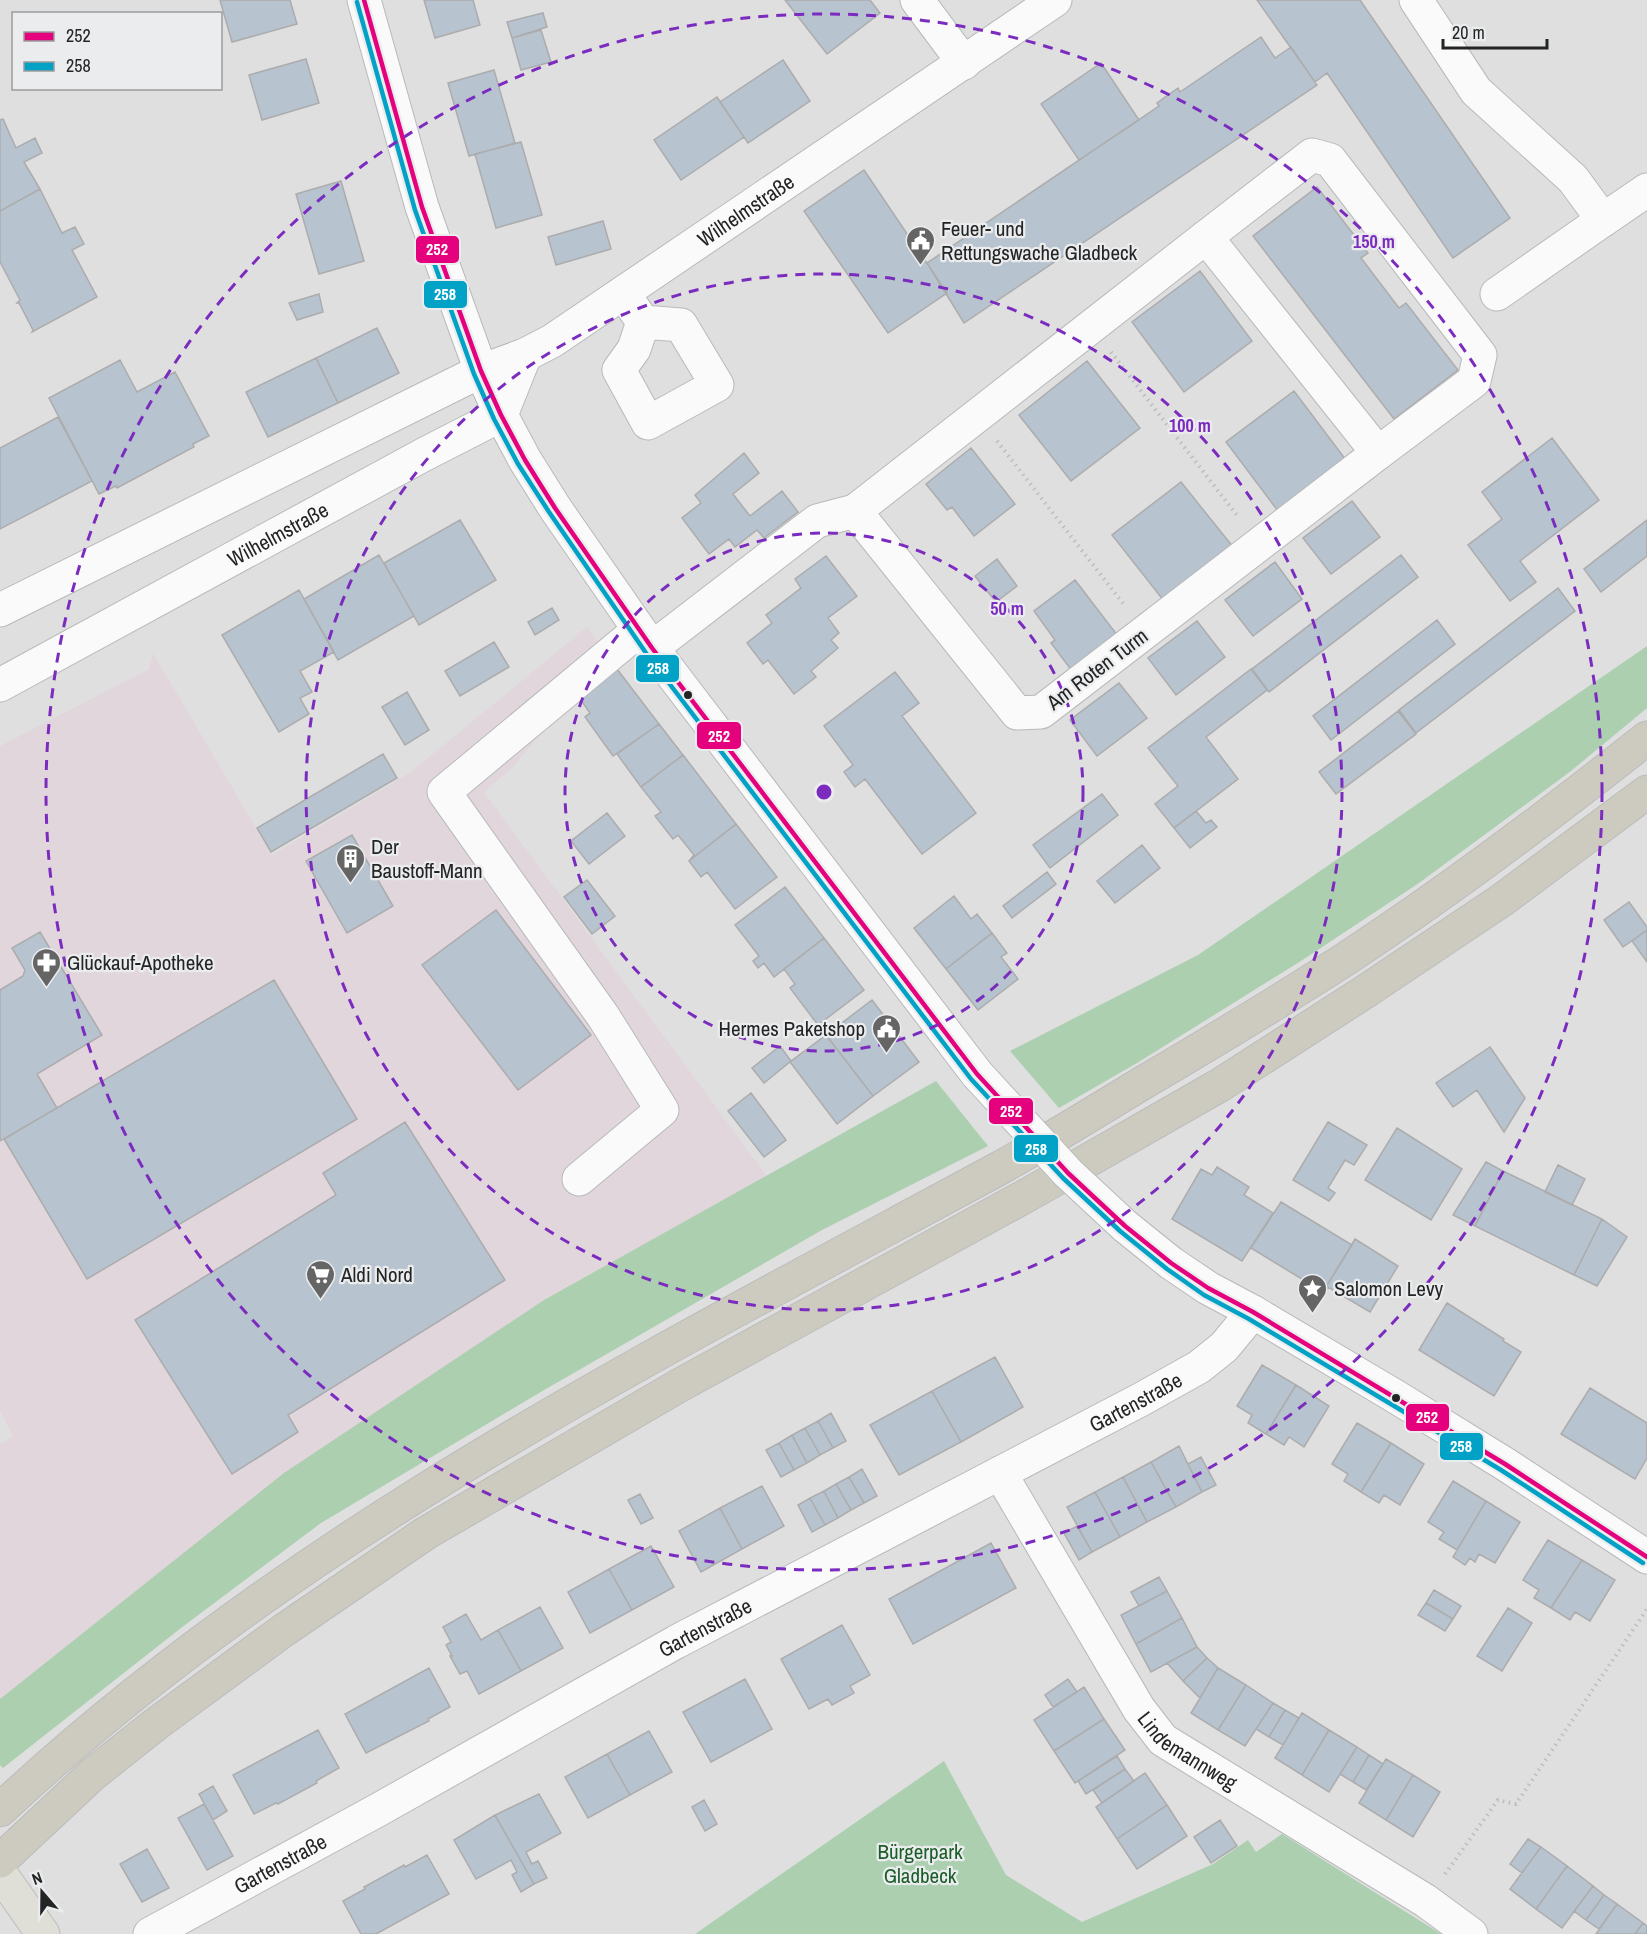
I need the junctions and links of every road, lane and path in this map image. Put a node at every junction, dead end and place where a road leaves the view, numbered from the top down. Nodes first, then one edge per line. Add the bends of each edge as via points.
1 (364, 0) edge
2 (917, 0) edge
3 (1055, 0) edge
4 (1416, 0) edge
5 (964, 63) junction
6 (1647, 190) edge
7 (1603, 220) junction
8 (1206, 237) junction
9 (623, 293) junction
10 (1497, 294) dead end
11 (643, 322) dead end
12 (1092, 327) junction
13 (525, 355) junction
14 (480, 371) junction
15 (501, 415) junction
16 (977, 416) junction
17 (1378, 453) junction
18 (855, 511) junction
19 (1259, 544) junction
20 (0, 610) edge
21 (1146, 632) junction
22 (645, 639) junction
23 (0, 685) edge
24 (1647, 738) edge
25 (1647, 792) edge
26 (579, 1179) dead end
27 (1253, 1312) junction
28 (1000, 1473) junction
29 (1647, 1557) edge
30 (1647, 1609) edge
31 (0, 1810) edge
32 (0, 1861) edge
33 (8, 1885) edge
34 (1426, 1901) junction
35 (43, 1934) edge
36 (150, 1934) edge
37 (1471, 1934) edge

1 - 14 street via 422,207
2 - 5 street
3 - 5 street, Wilhelmstraße
4 - 7 street via 1476,91 1573,178
5 - 9 street, Wilhelmstraße
6 - 7 street
7 - 10 street
8 - 12 street, Am Roten Turm
8 - 17 street
8 - 17 street, Am Roten Turm via 1312,155 1330,159 1480,355 1474,381
9 - 11 street
9 - 13 street, Wilhelmstraße
12 - 16 street, Am Roten Turm
12 - 19 path
13 - 14 street, Wilhelmstraße
13 - 15 street
14 - 15 street
14 - 20 street, Wilhelmstraße
15 - 22 street via 555,508
15 - 23 street, Wilhelmstraße
16 - 18 street, Am Roten Turm
16 - 21 path
17 - 19 street, Am Roten Turm
18 - 21 street, Am Roten Turm via 1017,713 1041,712
18 - 22 street, Am Roten Turm via 816,521
19 - 21 street, Am Roten Turm
22 - 26 street, Am Roten Turm via 444,792 603,1016 662,1110
22 - 27 street, bridge via 977,1074 1068,1173 1125,1226 1199,1282
24 - 31 highway via 1484,862 1374,939 1198,1050 1000,1168 608,1380 339,1545 226,1622 121,1702
25 - 32 highway via 1502,900 1220,1084 1031,1193 680,1385 426,1533 156,1724 93,1774
27 - 28 street, Gartenstraße via 1224,1347 1199,1366
27 - 29 street via 1505,1464
28 - 34 street, Lindemannweg via 1139,1709 1163,1740
28 - 36 street, Gartenstraße via 676,1642
30 - 34 path via 1516,1804 1498,1800
33 - 35 main road
34 - 37 street, Lindemannweg

